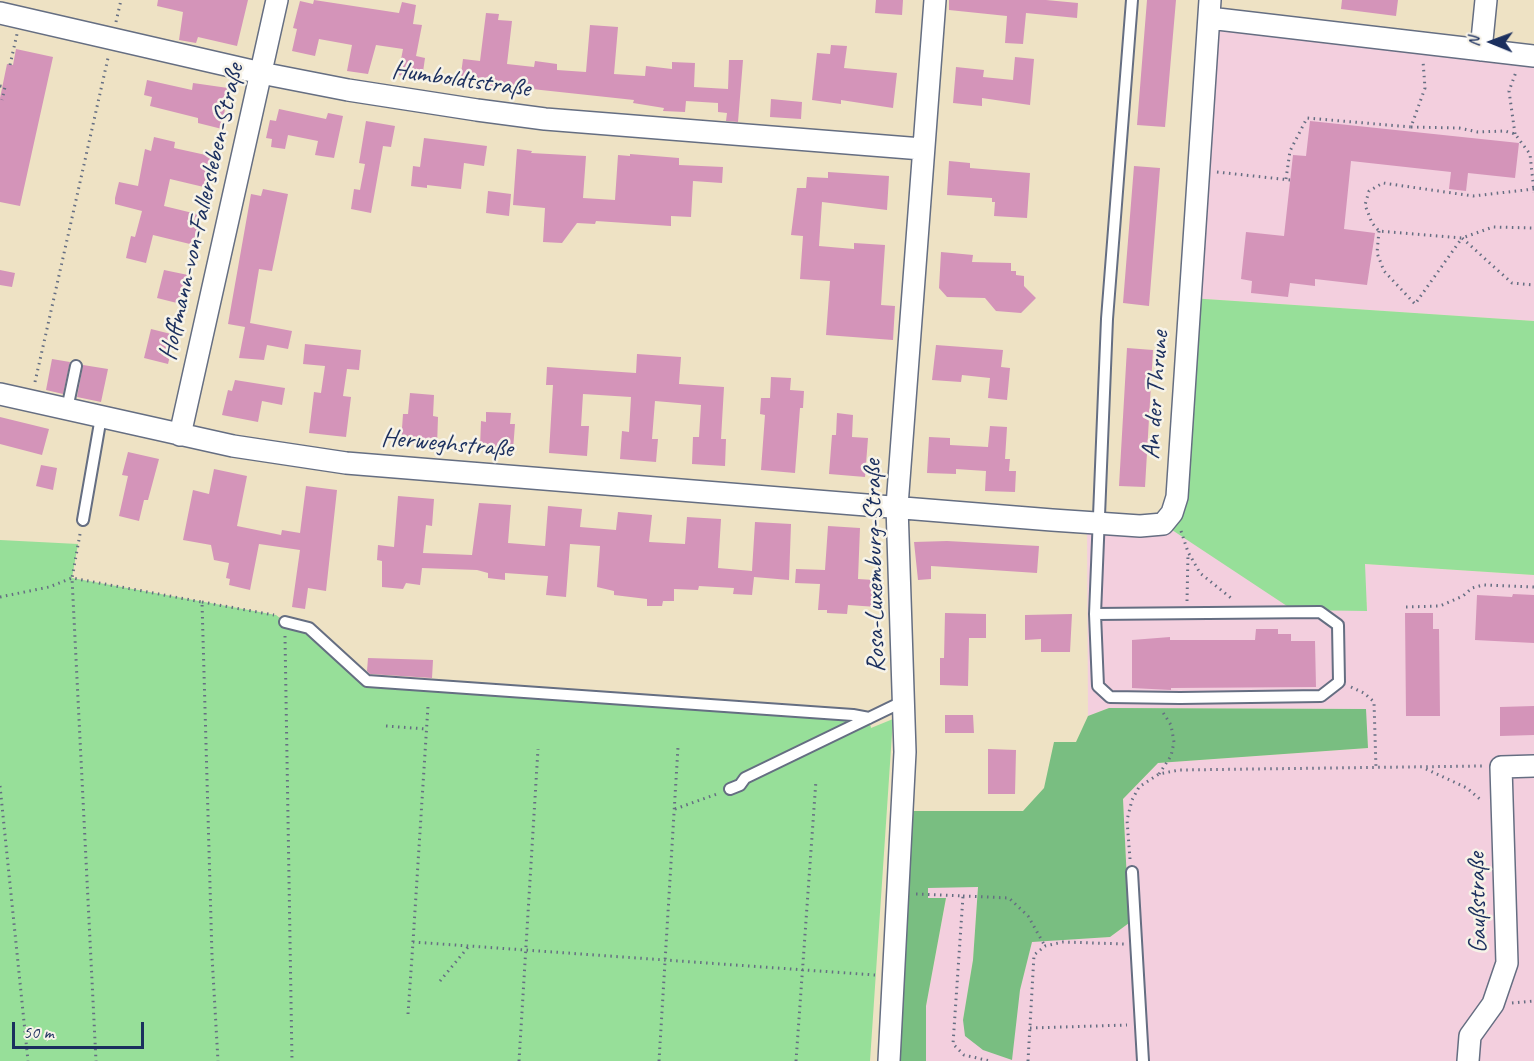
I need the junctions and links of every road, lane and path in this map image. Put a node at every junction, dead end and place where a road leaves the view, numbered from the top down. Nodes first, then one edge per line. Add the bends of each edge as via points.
1 (121, 0) edge
2 (277, 0) edge
3 (935, 0) edge
4 (1132, 0) edge
5 (1486, 0) edge
6 (1210, 9) edge
7 (0, 13) edge
8 (18, 30) dead end
9 (114, 33) dead end
10 (1423, 44) junction
11 (109, 50) dead end
12 (1481, 50) junction
13 (1527, 55) edge
14 (10, 65) dead end
15 (261, 73) junction
16 (0, 86) edge
17 (2, 100) dead end
18 (1411, 127) junction
19 (1515, 134) junction
20 (922, 149) junction
21 (1198, 171) junction
22 (1534, 190) edge
23 (1534, 228) edge
24 (1379, 231) junction
25 (1462, 238) junction
26 (1534, 285) edge
27 (76, 366) dead end
28 (33, 393) dead end
29 (0, 394) edge
30 (67, 409) junction
31 (101, 417) junction
32 (180, 435) junction
33 (897, 506) junction
34 (1172, 513) junction
35 (82, 520) joint
36 (1099, 523) junction
37 (1188, 552) junction
38 (72, 578) junction
39 (1534, 587) edge
40 (0, 597) edge
41 (202, 602) junction
42 (1406, 607) dead end
43 (1252, 612) junction
44 (1186, 613) junction
45 (1095, 614) junction
46 (285, 622) junction
47 (1339, 682) junction
48 (1146, 698) junction
49 (904, 701) junction
50 (428, 706) dead end
51 (869, 718) junction
52 (386, 726) dead end
53 (426, 729) junction
54 (678, 747) dead end
55 (538, 749) dead end
56 (1534, 766) edge
57 (1501, 767) junction
58 (1376, 768) junction
59 (1425, 768) junction
60 (1159, 774) junction
61 (816, 780) dead end
62 (0, 786) edge
63 (730, 789) joint
64 (675, 809) junction
65 (1503, 817) junction
66 (1132, 872) joint
67 (896, 893) junction
68 (963, 896) junction
69 (413, 942) junction
70 (1136, 944) junction
71 (469, 946) junction
72 (1045, 946) junction
73 (527, 951) junction
74 (666, 961) junction
75 (803, 971) junction
76 (892, 976) junction
77 (440, 981) dead end
78 (408, 1014) dead end
79 (1141, 1025) junction
80 (1030, 1028) junction
81 (28, 1061) edge
82 (96, 1061) edge
83 (218, 1061) edge
84 (292, 1061) edge
85 (519, 1061) edge
86 (659, 1061) edge
87 (796, 1061) edge
88 (889, 1061) edge
89 (990, 1061) edge
90 (1028, 1061) edge
91 (1143, 1061) edge
92 (1468, 1061) edge

1 - 9 path
2 - 15 street, Hoffmann-von-Fallersleben-Straße
3 - 20 street, Rosa-Luxemburg-Straße
4 - 36 lane via 1107,319
5 - 12 street
6 - 10 street
6 - 21 street, An der Thrune
7 - 15 street, Humboldtstraße
8 - 14 path
10 - 12 street
10 - 18 path via 1425,88
11 - 28 path
12 - 13 street
13 - 19 path via 1509,91
15 - 20 street, Humboldtstraße via 545,119
15 - 32 street, Hoffmann-von-Fallersleben-Straße
16 - 17 path via 5,87
18 - 19 path
18 - 21 path via 1307,118 1290,151 1288,179
19 - 22 path via 1530,154
20 - 33 street, Rosa-Luxemburg-Straße
21 - 34 street, An der Thrune via 1177,496
22 - 24 path via 1473,196 1377,184 1369,191 1365,205
23 - 25 path via 1493,227
24 - 25 path
24 - 25 path via 1377,253 1384,271 1414,304
25 - 26 path via 1512,282
27 - 30 lane
29 - 30 street, Herweghstraße
30 - 31 street, Herweghstraße
31 - 32 street, Herweghstraße
31 - 35 lane
32 - 33 street, Herweghstraße via 356,464
33 - 36 street
33 - 49 street, Rosa-Luxemburg-Straße
34 - 36 street via 1162,524 1151,526
34 - 37 path
35 - 38 path
36 - 45 lane
37 - 43 path via 1210,583
37 - 44 path
38 - 40 path
38 - 41 path
38 - 82 path
39 - 42 path via 1483,585 1440,606
41 - 46 path via 276,615
41 - 83 path
43 - 44 lane
43 - 47 lane via 1320,612 1338,625
44 - 45 lane
45 - 48 lane via 1098,686 1110,697
46 - 51 lane via 309,628 367,681
46 - 84 path
47 - 48 lane via 1321,696
47 - 58 path via 1374,702
48 - 60 path via 1164,712 1174,742 1171,756
49 - 51 lane
49 - 67 street, Rosa-Luxemburg-Straße via 905,752
50 - 53 path
51 - 63 lane
52 - 53 path
53 - 69 path
54 - 64 path
55 - 73 path
56 - 57 street
57 - 59 path via 1455,764
57 - 65 street, Gaußstraße
58 - 59 path
58 - 60 path via 1179,770
59 - 65 path via 1467,788
60 - 66 path via 1139,787 1126,820
61 - 75 path
62 - 81 path
63 - 64 path
64 - 74 path
65 - 92 street, Gaußstraße via 1507,963 1493,1004 1470,1036
66 - 70 lane
67 - 68 path
67 - 76 street, Rosa-Luxemburg-Straße
68 - 72 path via 1009,898 1028,916
68 - 89 path via 953,1044 964,1056
69 - 71 path
69 - 78 path
70 - 72 path via 1063,942
70 - 79 lane
71 - 73 path
71 - 77 path
72 - 80 path via 1034,955
73 - 74 path
73 - 85 path
74 - 75 path
74 - 86 path
75 - 76 path
75 - 87 path
76 - 88 street, Rosa-Luxemburg-Straße
79 - 80 path
79 - 91 lane
80 - 90 path

